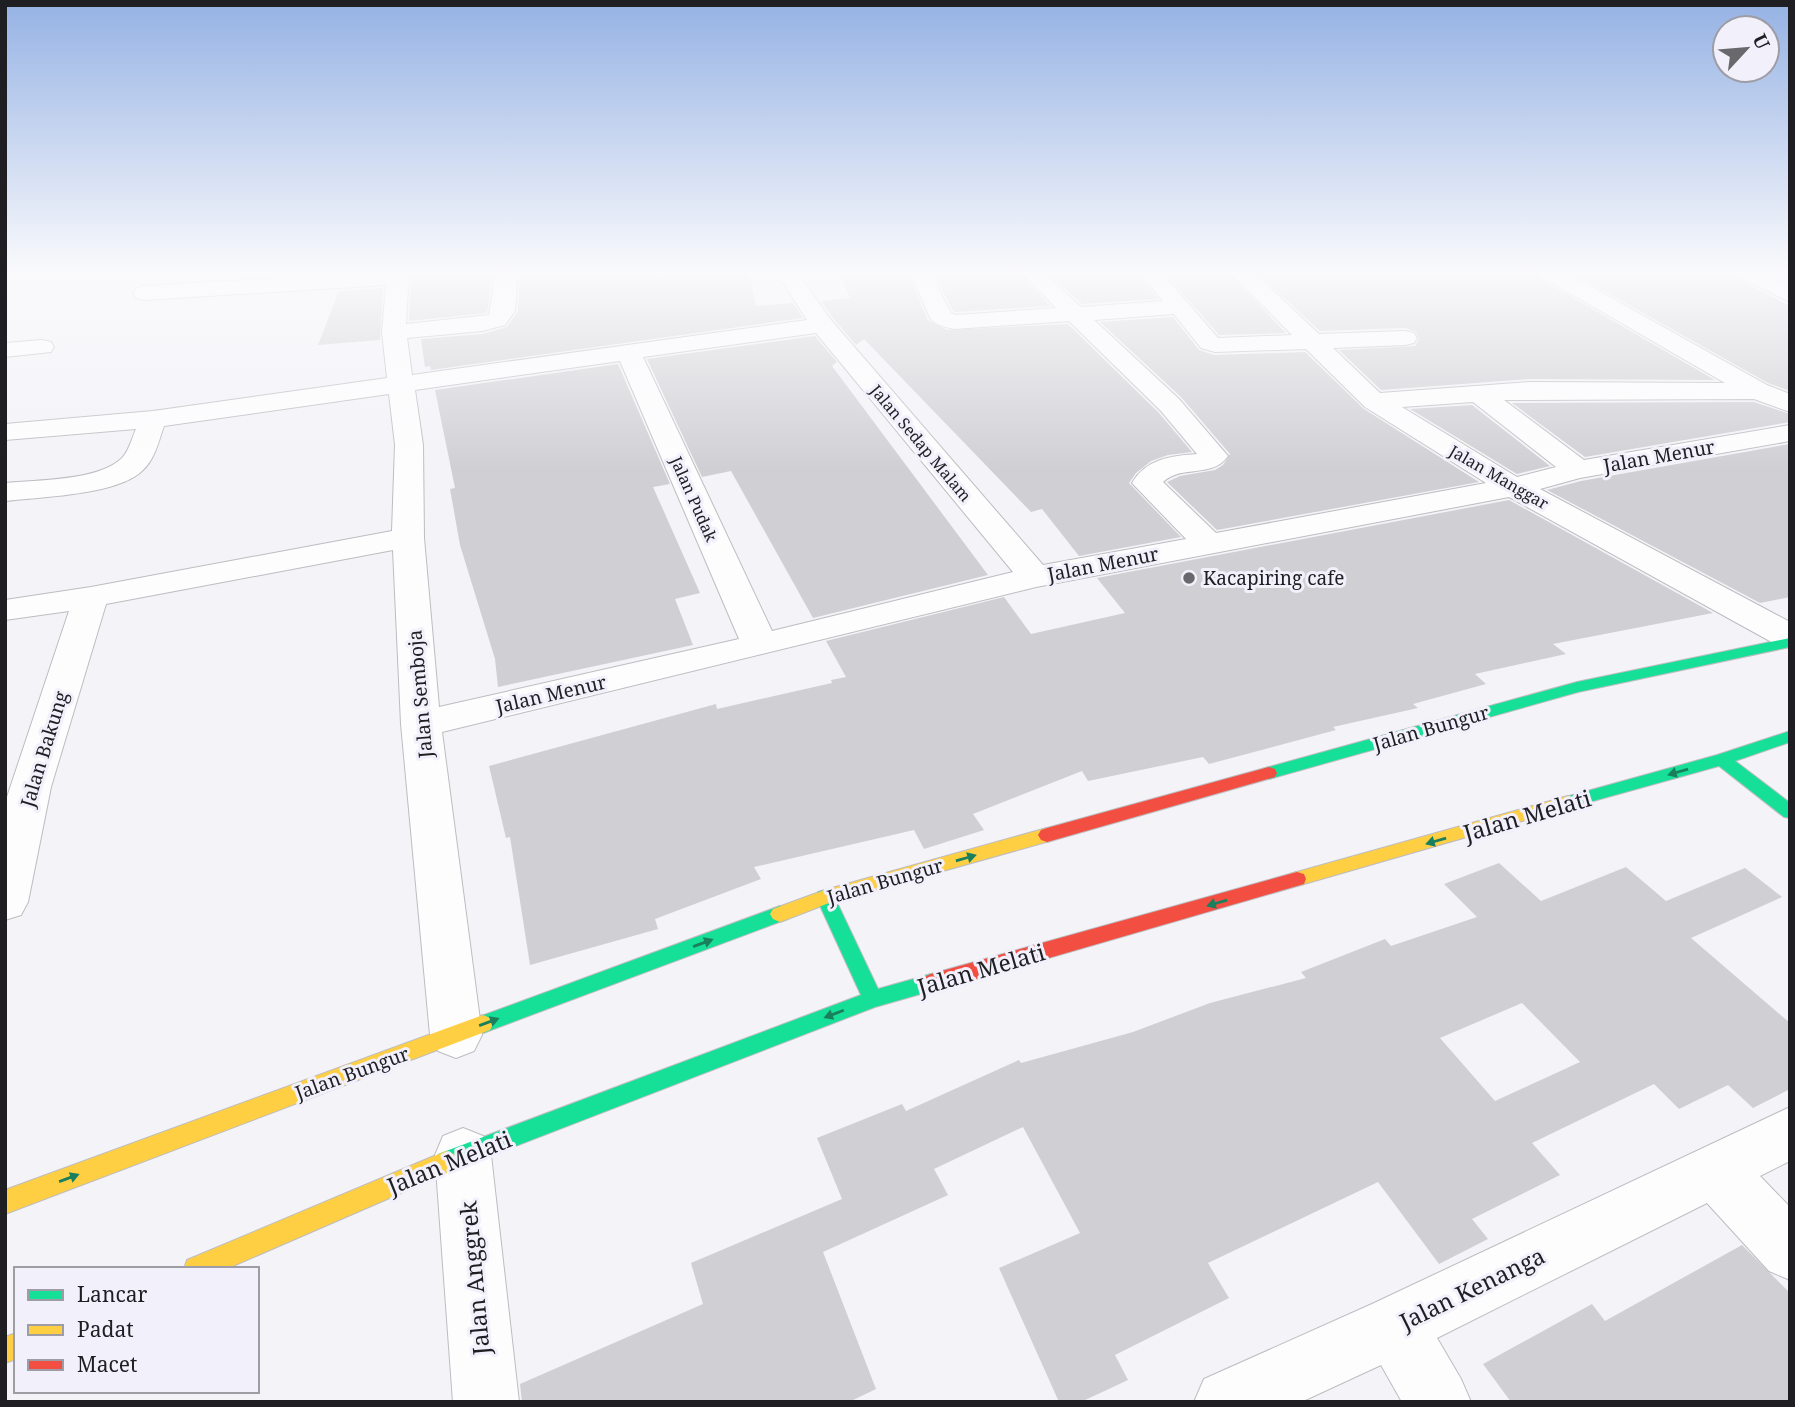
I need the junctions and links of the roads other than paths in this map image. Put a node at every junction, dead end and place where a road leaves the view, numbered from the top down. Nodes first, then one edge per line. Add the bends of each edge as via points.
1 (395, 338) edge
2 (416, 338) edge
3 (734, 338) edge
4 (832, 338) edge
5 (1099, 338) edge
6 (1206, 338) edge
7 (1308, 338) edge
8 (1405, 338) dead end
9 (1665, 338) edge
10 (1311, 341) junction
11 (395, 342) junction
12 (42, 347) dead end
13 (5, 350) edge
14 (629, 353) junction
15 (401, 386) junction
16 (1758, 391) junction
17 (1477, 392) junction
18 (1374, 401) junction
19 (1790, 404) edge
20 (153, 419) junction
21 (5, 432) edge
22 (1790, 433) edge
23 (1578, 470) junction
24 (1513, 487) junction
25 (5, 492) edge
26 (408, 538) junction
27 (1208, 543) junction
28 (1035, 577) junction
29 (91, 597) junction
30 (5, 610) edge
31 (1790, 640) edge
32 (760, 645) junction
33 (421, 724) junction
34 (1790, 736) edge
35 (1722, 759) junction
36 (18, 790) edge
37 (1790, 812) edge
38 (825, 897) junction
39 (5, 902) edge
40 (873, 999) junction
41 (456, 1035) junction
42 (1790, 1133) edge
43 (463, 1155) junction
44 (1716, 1171) junction
45 (5, 1202) edge
46 (1790, 1250) edge
47 (201, 1267) edge
48 (1394, 1326) junction
49 (486, 1402) edge
50 (1227, 1402) edge
51 (1438, 1402) edge

1 - 11 street, Jalan Semboja
2 - 11 street
3 - 14 street
4 - 28 street, Jalan Sedap Malam
5 - 27 street via 1170,405 1214,456 1156,470 1147,483
6 - 10 street via 1215,345
7 - 10 street, Jalan Manggar
8 - 10 street
9 - 16 street
10 - 18 street, Jalan Manggar
11 - 15 street, Jalan Semboja
12 - 13 street
14 - 15 street
14 - 32 street, Jalan Pudak
15 - 20 street
15 - 26 street, Jalan Semboja via 409,445
16 - 17 street
16 - 19 street
17 - 18 street
17 - 23 street
18 - 24 street, Jalan Manggar
20 - 21 street
20 - 25 street via 134,463 122,471 87,481
22 - 23 street, Jalan Menur
23 - 24 street, Jalan Menur
24 - 27 street, Jalan Menur
24 - 31 street, Jalan Manggar
26 - 29 street
26 - 33 street, Jalan Semboja
27 - 28 street, Jalan Menur
28 - 32 street, Jalan Menur
29 - 30 street
29 - 36 street, Jalan Bakung
38 -> 31 main road, Jalan Bungur via 1577,687
32 - 33 street, Jalan Menur
33 - 41 street, Jalan Semboja
34 - 35 main road, Jalan Melati
35 - 37 main road
35 -> 40 main road, Jalan Melati
36 - 39 street, Jalan Bakung
38 - 40 main road
41 -> 38 main road, Jalan Bungur
40 -> 43 main road, Jalan Melati
45 -> 41 main road, Jalan Bungur
42 - 44 street, Jalan Kenanga
43 - 47 main road, Jalan Melati
43 - 49 street, Jalan Anggrek
44 - 46 street
44 - 48 street, Jalan Kenanga
48 - 50 street, Jalan Kenanga
48 - 51 street

